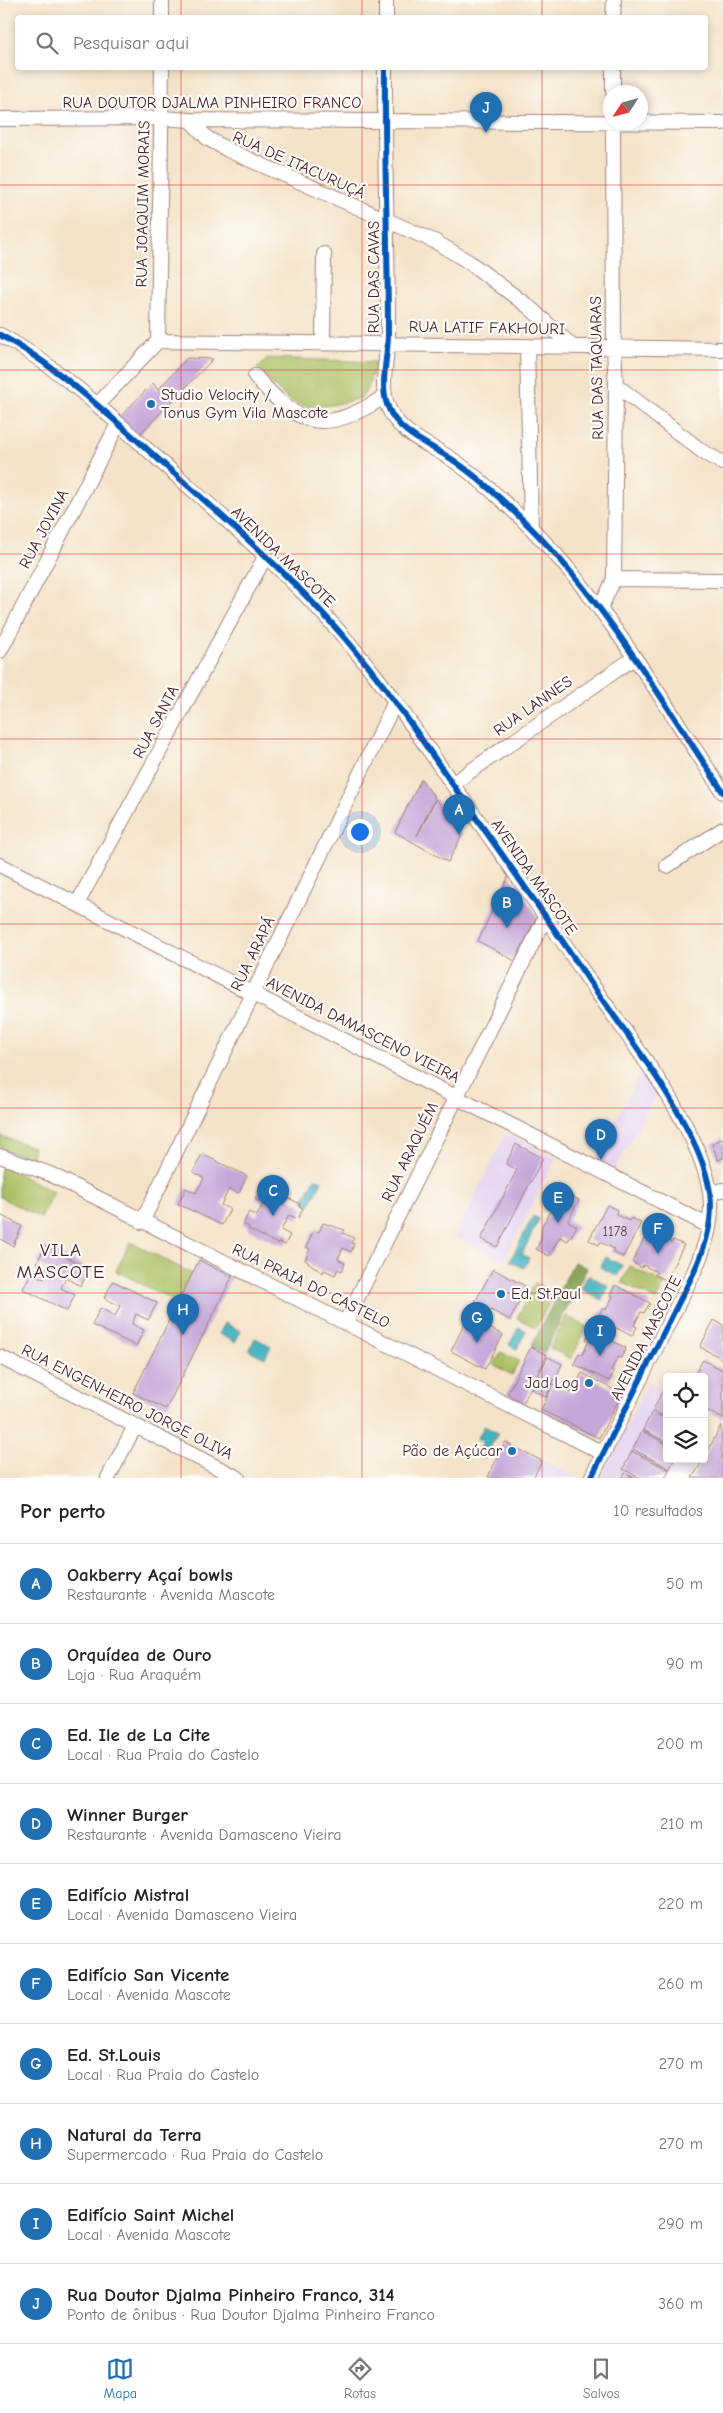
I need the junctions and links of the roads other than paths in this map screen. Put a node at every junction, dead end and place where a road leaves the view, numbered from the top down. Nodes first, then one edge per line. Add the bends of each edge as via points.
1 (162, 0) edge
2 (386, 0) edge
3 (614, 0) edge
4 (162, 15) edge
5 (386, 15) edge
6 (614, 15) edge
7 (162, 70) edge
8 (385, 70) edge
9 (613, 70) edge
10 (613, 85) edge
11 (162, 118) junction
12 (0, 120) edge
13 (190, 120) junction
14 (385, 122) junction
15 (603, 123) edge
16 (648, 123) edge
17 (723, 123) edge
18 (613, 130) edge
19 (388, 220) junction
20 (324, 254) dead end
21 (0, 335) edge
22 (158, 341) junction
23 (323, 344) junction
24 (388, 344) junction
25 (527, 346) junction
26 (572, 347) junction
27 (614, 348) junction
28 (723, 349) edge
29 (255, 376) dead end
30 (616, 385) junction
31 (384, 397) junction
32 (97, 405) junction
33 (118, 424) junction
34 (723, 462) edge
35 (530, 528) junction
36 (266, 555) junction
37 (614, 580) junction
38 (723, 580) edge
39 (600, 609) junction
40 (0, 651) edge
41 (634, 658) junction
42 (395, 702) junction
43 (452, 784) junction
44 (723, 792) edge
45 (723, 829) edge
46 (0, 865) edge
47 (667, 866) dead end
48 (77, 904) junction
49 (546, 916) junction
50 (253, 993) junction
51 (456, 1097) junction
52 (0, 1156) edge
53 (716, 1192) edge
54 (142, 1222) junction
55 (709, 1226) junction
56 (345, 1323) junction
57 (0, 1357) edge
58 (135, 1426) junction
59 (603, 1453) junction
60 (108, 1478) edge
61 (238, 1478) edge
62 (590, 1478) edge

1 - 4 street
2 - 5 street
3 - 6 street
7 - 11 street, RUA JOAQUIM MORAIS
8 - 14 street, RUA DAS CAVAS
9 - 10 street
11 - 12 street, RUA DOUTOR DJALMA PINHEIRO FRANCO
11 - 13 street, RUA DOUTOR DJALMA PINHEIRO FRANCO
11 - 22 street, RUA JOAQUIM MORAIS
13 - 14 street, RUA DOUTOR DJALMA PINHEIRO FRANCO
13 - 19 street, RUA DE ITACURUÇÁ via 207,138 228,150
14 - 15 street, RUA DOUTOR DJALMA PINHEIRO FRANCO
14 - 19 street, RUA DAS CAVAS
16 - 17 street, RUA DOUTOR DJALMA PINHEIRO FRANCO
18 - 27 street, RUA DAS TAQUARAS
19 - 24 street, RUA DAS CAVAS
19 - 26 street, RUA DE ITACURUÇÁ via 436,242 469,262 529,307
20 - 23 street
21 - 32 street, AVENIDA MASCOTE via 17,344
22 - 23 street, RUA LATIF FAKHOURI
22 - 32 street
23 - 24 street, RUA LATIF FAKHOURI
24 - 25 street, RUA LATIF FAKHOURI
24 - 31 street, RUA DAS CAVAS
25 - 26 street, RUA LATIF FAKHOURI
25 - 35 street
26 - 27 street, RUA LATIF FAKHOURI
27 - 28 street, RUA LATIF FAKHOURI
27 - 30 street, RUA DAS TAQUARAS
29 - 31 street via 287,409 309,419 342,420
30 - 34 street via 702,452
30 - 37 street, RUA DAS TAQUARAS
31 - 35 street via 395,421 462,466
32 - 33 street, AVENIDA MASCOTE
33 - 36 street, AVENIDA MASCOTE
33 - 40 street, RUA JOVINA
35 - 39 street
36 - 42 street, AVENIDA MASCOTE via 358,653
36 - 48 street, RUA SANTA
37 - 38 street
37 - 39 street, RUA DAS TAQUARAS
39 - 41 street
41 - 43 street, RUA LANNES
41 - 44 street
42 - 43 street, AVENIDA MASCOTE
42 - 50 street, RUA ARAPÁ
43 - 49 street, AVENIDA MASCOTE
45 - 47 street
46 - 48 street, AVENIDA DAMASCENO VIEIRA
48 - 50 street, AVENIDA DAMASCENO VIEIRA
49 - 51 street, RUA ARAQUÉM
49 - 53 street, AVENIDA MASCOTE via 671,1102 690,1134 704,1172
50 - 51 street, AVENIDA DAMASCENO VIEIRA
50 - 54 street, RUA ARAPÁ
51 - 55 street, AVENIDA DAMASCENO VIEIRA
51 - 56 street, RUA ARAQUÉM
52 - 54 street, RUA PRAIA DO CASTELO via 50,1174
53 - 55 street, AVENIDA MASCOTE
54 - 56 street, RUA PRAIA DO CASTELO
55 - 59 street, AVENIDA MASCOTE via 693,1274
56 - 59 street, RUA PRAIA DO CASTELO
57 - 58 street, RUA ENGENHEIRO JORGE OLIVA
58 - 60 street
58 - 61 street, RUA ENGENHEIRO JORGE OLIVA
59 - 62 street, AVENIDA MASCOTE

